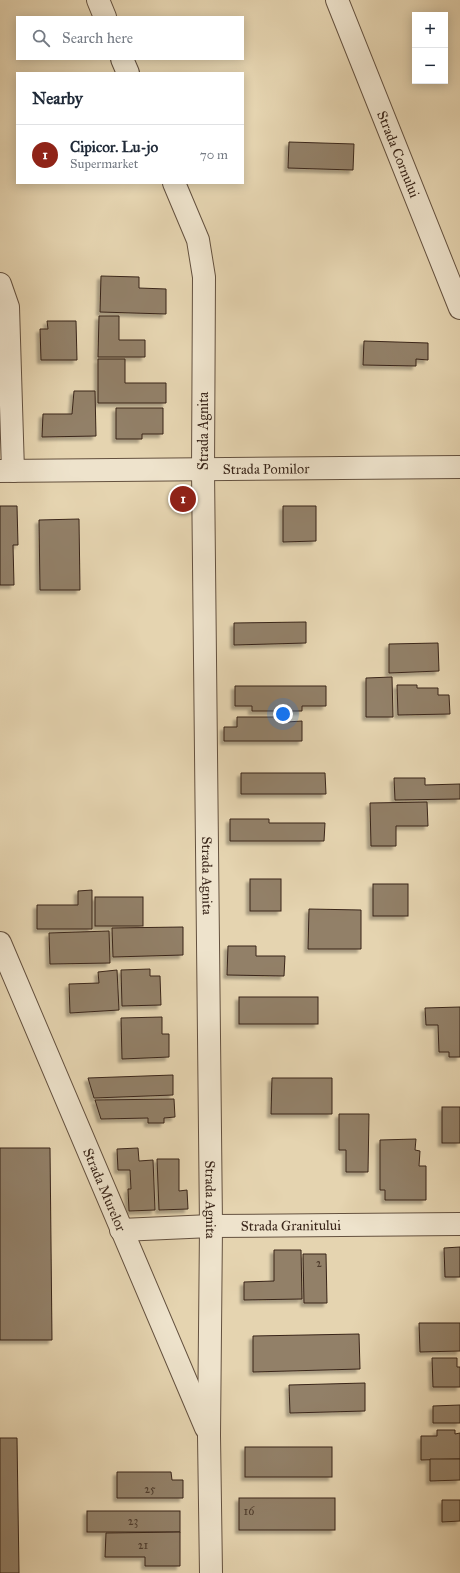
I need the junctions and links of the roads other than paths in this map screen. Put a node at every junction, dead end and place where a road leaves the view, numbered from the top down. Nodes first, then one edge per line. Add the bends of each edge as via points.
1 (98, 0) edge
2 (337, 0) edge
3 (105, 16) edge
4 (122, 60) edge
5 (128, 72) edge
6 (174, 184) edge
7 (0, 284) edge
8 (460, 308) edge
9 (460, 467) edge
10 (203, 470) junction
11 (6, 471) edge
12 (0, 943) edge
13 (460, 1224) edge
14 (211, 1226) junction
15 (121, 1230) junction
16 (209, 1436) junction
17 (211, 1573) edge

1 - 3 street
2 - 8 street, Strada Cornului
4 - 5 street
6 - 10 street, Strada Agnita via 198,240 204,277
7 - 11 street via 8,307
9 - 10 street, Strada Pomilor
10 - 11 street, Strada Pomilor
10 - 14 street, Strada Agnita
12 - 15 street, Strada Murelor
13 - 14 street, Strada Granitului
14 - 15 street, Strada Granitului
14 - 16 street, Strada Agnita
15 - 16 street, Strada Murelor
16 - 17 street, Strada Agnita

